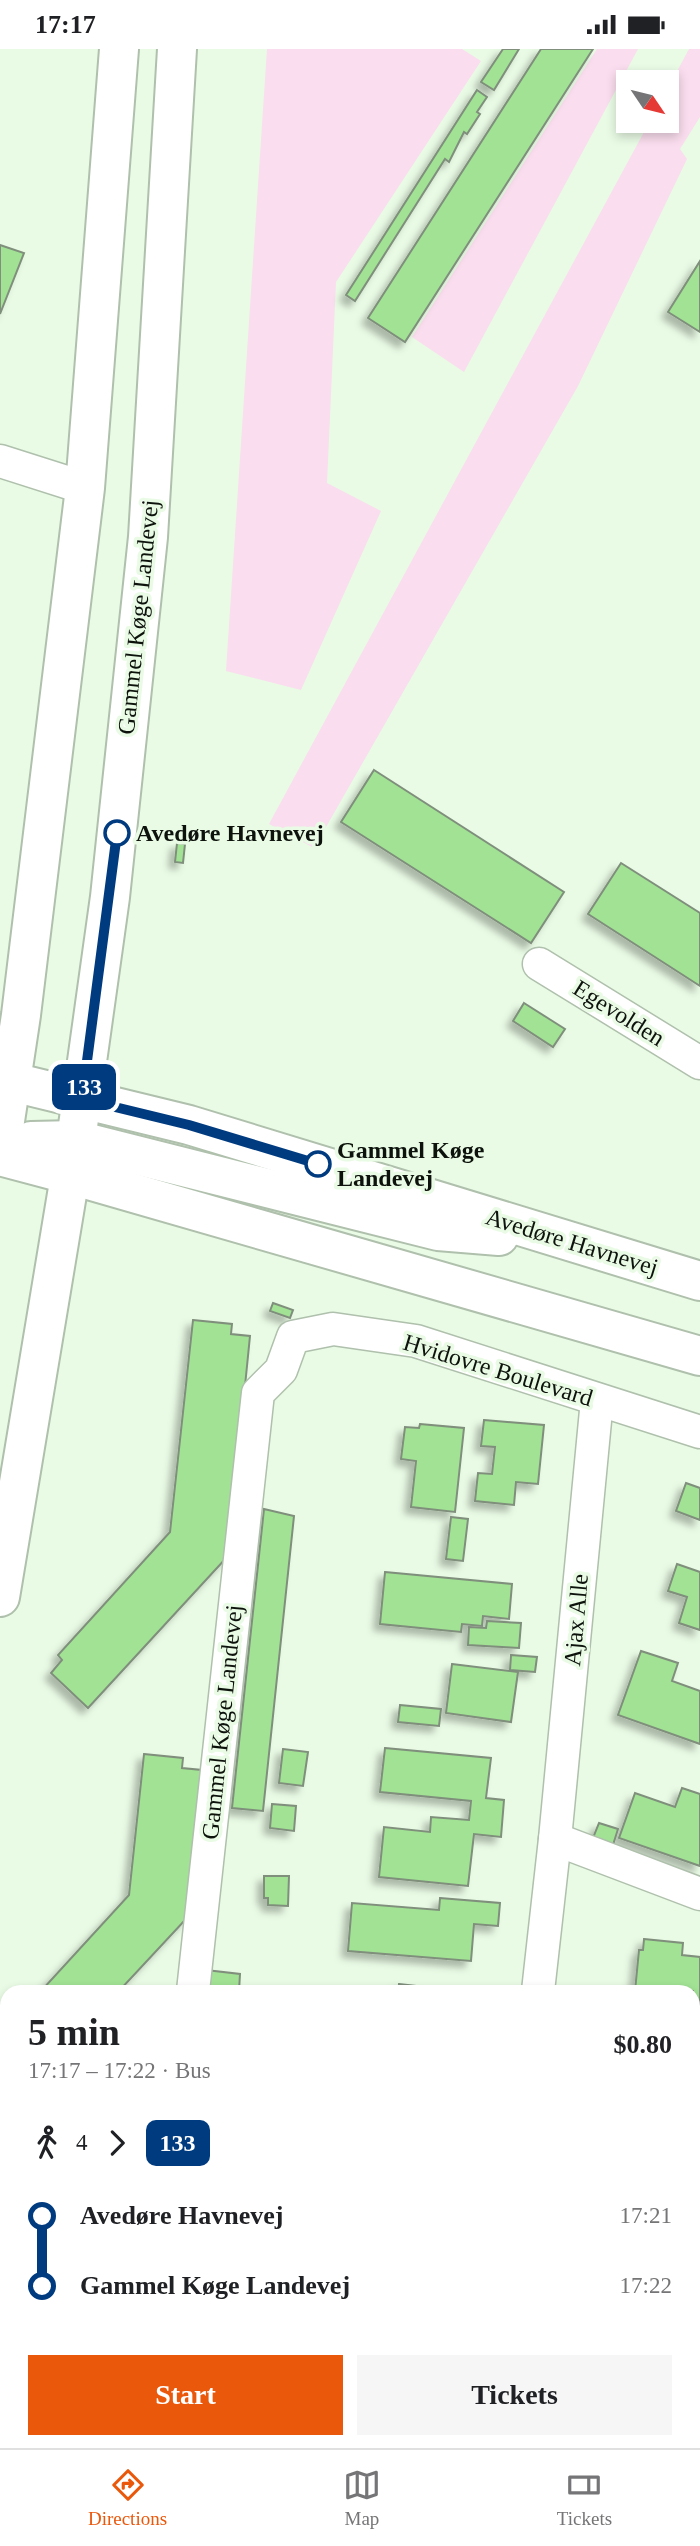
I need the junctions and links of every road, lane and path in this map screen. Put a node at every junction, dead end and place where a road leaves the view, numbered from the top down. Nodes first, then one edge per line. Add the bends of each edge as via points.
1 (119, 49) edge
2 (177, 49) edge
3 (0, 461) edge
4 (86, 488) junction
5 (539, 964) dead end
6 (700, 1063) edge
7 (82, 1099) junction
8 (2, 1123) edge
9 (74, 1157) junction
10 (575, 1243) junction
11 (700, 1281) edge
12 (293, 1337) joint
13 (700, 1356) edge
14 (597, 1400) junction
15 (700, 1432) edge
16 (0, 1597) edge
17 (555, 1839) junction
18 (700, 1894) edge
19 (194, 1985) edge
20 (539, 1985) edge

1 - 4 main road
2 - 7 main road, Gammel Køge Landevej via 148,537 110,897
3 - 4 street
4 - 8 main road
5 - 6 street, Egevolden
7 - 8 main road, Avedøre Havnevej
7 - 9 main road, Gammel Køge Landevej
7 - 10 main road, Avedøre Havnevej via 189,1125
8 - 9 main road
9 - 10 main road via 438,1231
9 - 13 main road
9 - 16 main road, Gammel Køge Landevej
10 - 11 main road, Avedøre Havnevej
12 - 14 street, Hvidovre Boulevard via 333,1329 416,1341
12 - 19 street, Gammel Køge Landevej via 281,1370 258,1393
14 - 15 street, Hvidovre Boulevard
14 - 17 street, Ajax Alle
17 - 18 street
17 - 20 street, Ajax Alle

